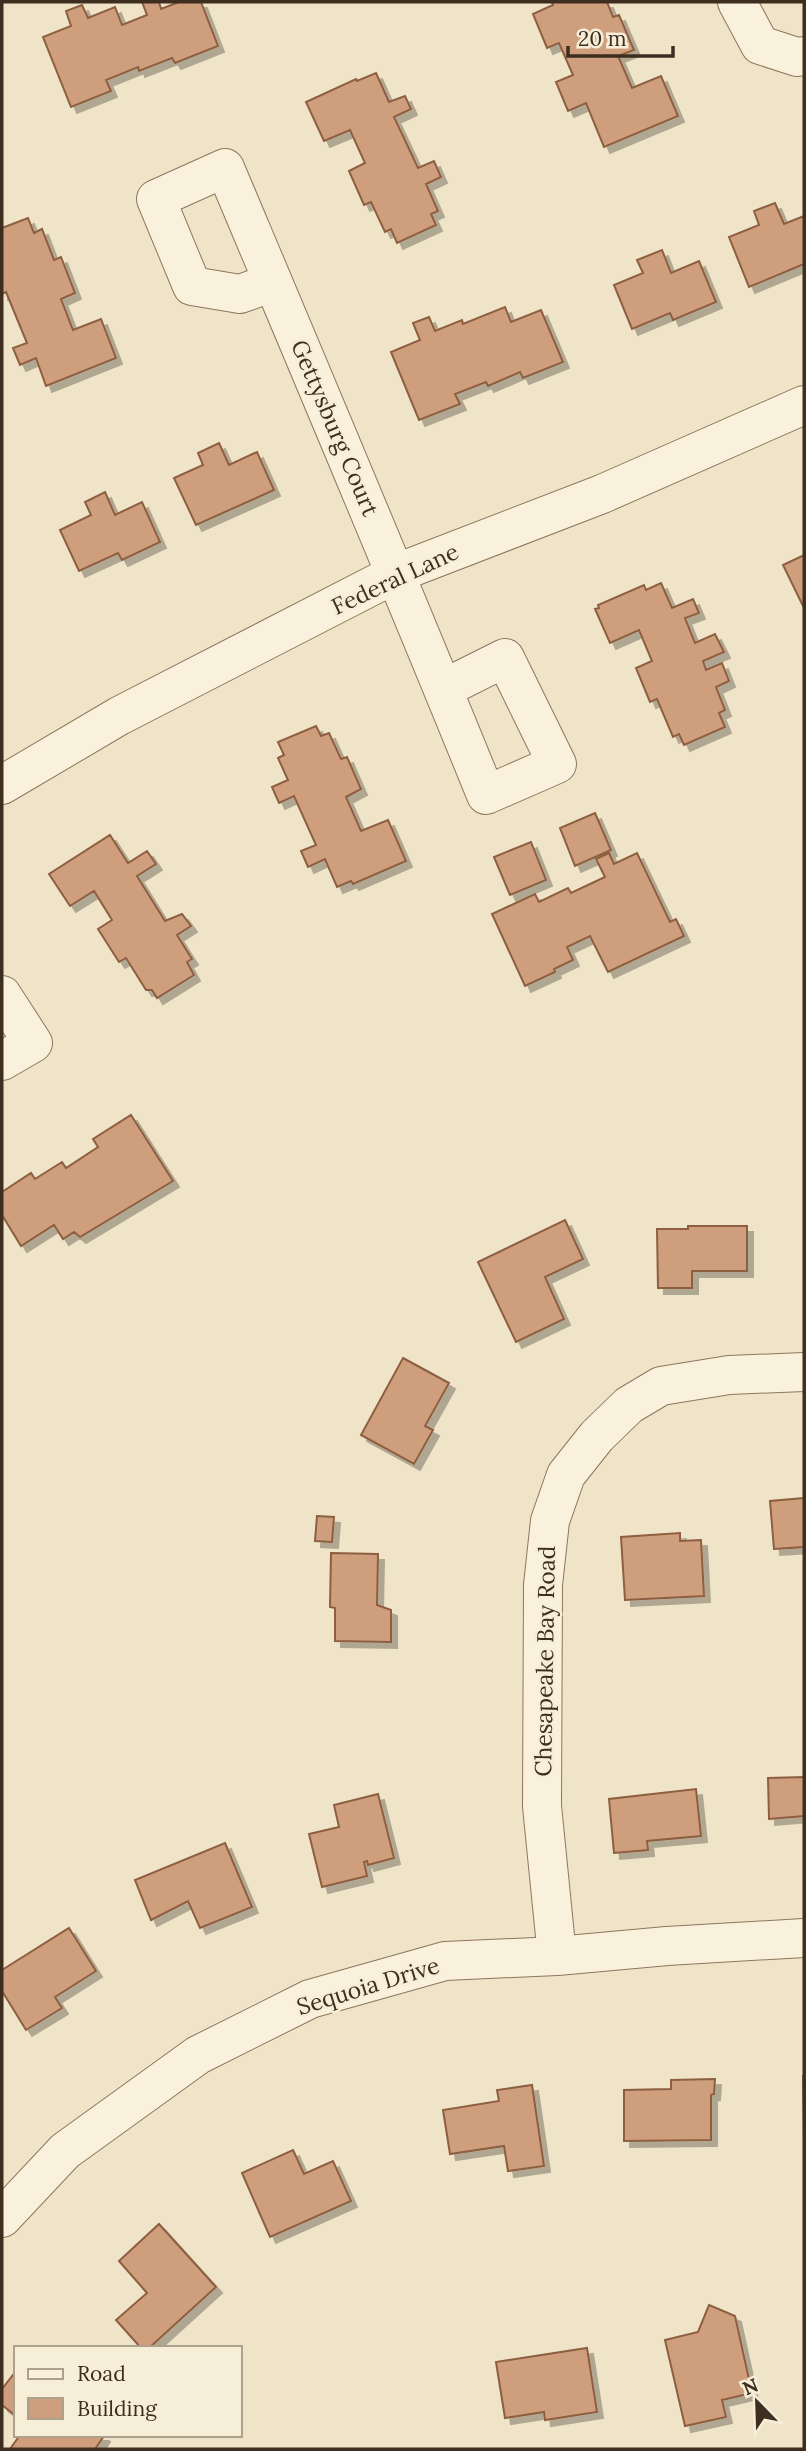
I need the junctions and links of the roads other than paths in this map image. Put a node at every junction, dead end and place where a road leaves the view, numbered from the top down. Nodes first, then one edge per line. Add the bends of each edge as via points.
1 (737, 2) edge
2 (804, 56) edge
3 (273, 282) dead end
4 (804, 405) edge
5 (397, 573) junction
6 (443, 689) dead end
7 (2, 785) edge
8 (2, 995) edge
9 (2, 1061) edge
10 (804, 1372) edge
11 (804, 1938) edge
12 (558, 1956) junction
13 (2, 2218) edge

1 - 2 street via 760,45
3 - 5 street, Gettysburg Court
4 - 5 street, Federal Lane via 602,494
5 - 6 street, Gettysburg Court
5 - 7 street, Federal Lane via 119,716
8 - 9 street via 33,1043
10 - 12 street, Chesapeake Bay Road via 729,1375 661,1386 629,1405 566,1475 550,1521 543,1584 542,1806
11 - 12 street, Sequoia Drive
12 - 13 street, Sequoia Drive via 445,1961 310,1999 198,2055 65,2151

